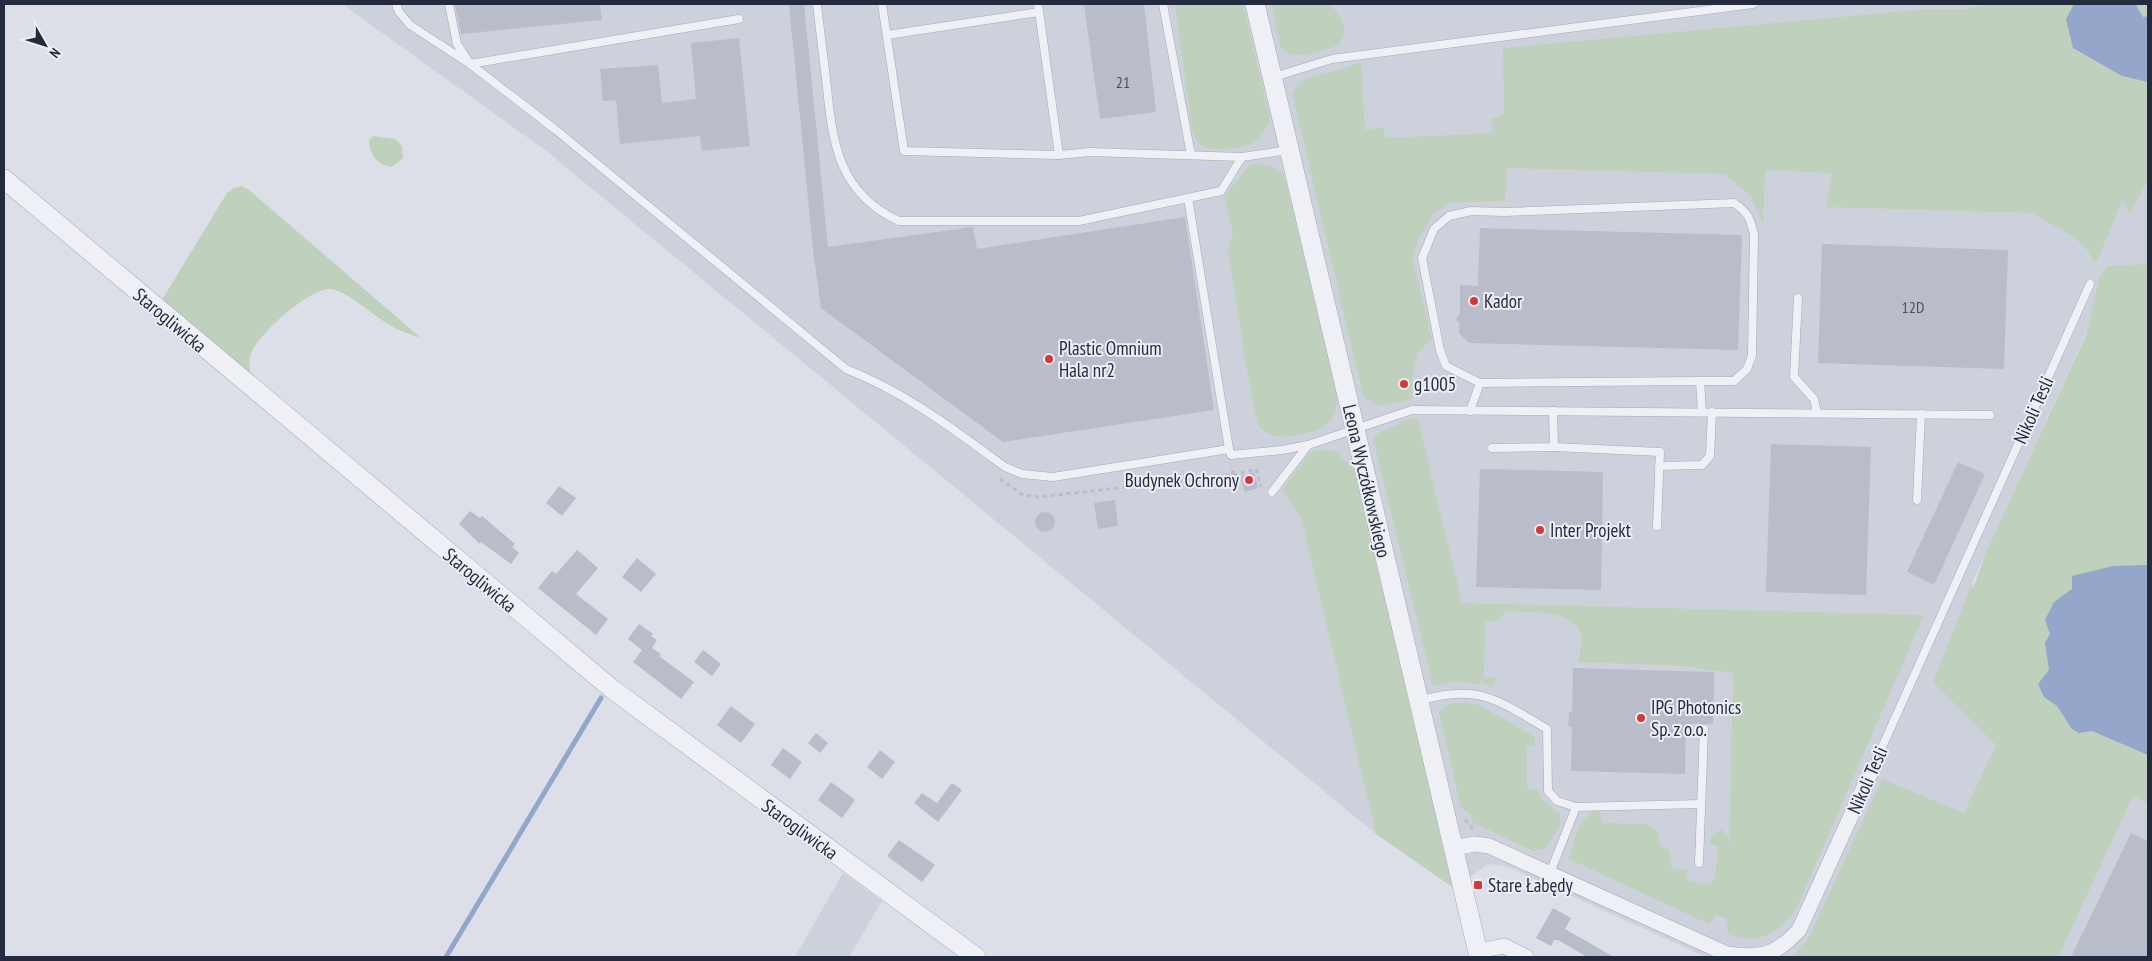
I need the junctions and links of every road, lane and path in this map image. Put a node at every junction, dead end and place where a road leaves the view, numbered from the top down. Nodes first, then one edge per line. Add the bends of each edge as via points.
1 (396, 4) edge
2 (449, 4) edge
3 (817, 4) edge
4 (882, 4) edge
5 (1164, 4) edge
6 (1255, 4) edge
7 (1753, 4) edge
8 (1039, 8) edge
9 (739, 19) dead end
10 (887, 35) junction
11 (470, 64) junction
12 (1272, 78) junction
13 (1288, 150) junction
14 (1058, 155) junction
15 (1191, 155) junction
16 (1242, 157) junction
17 (4, 179) edge
18 (1188, 198) junction
19 (2090, 284) dead end
20 (1798, 298) dead end
21 (1700, 382) junction
22 (1480, 383) junction
23 (1470, 411) junction
24 (1553, 411) junction
25 (1702, 412) junction
26 (1712, 412) junction
27 (1817, 413) junction
28 (1921, 414) junction
29 (1990, 414) dead end
30 (1355, 430) junction
31 (1308, 445) junction
32 (1554, 447) junction
33 (1492, 448) dead end
34 (1229, 449) junction
35 (1659, 466) junction
36 (1233, 475) dead end
37 (1261, 488) dead end
38 (1272, 492) dead end
39 (1917, 500) dead end
40 (1657, 526) dead end
41 (1419, 701) junction
42 (1704, 729) dead end
43 (1870, 774) joint
44 (1701, 804) junction
45 (1576, 806) junction
46 (1453, 848) junction
47 (1700, 863) dead end
48 (1550, 873) junction
49 (1479, 954) edge
50 (976, 957) edge
51 (1526, 957) edge
52 (1746, 957) edge

1 - 11 lane via 410,25
2 - 11 lane via 457,44
3 - 18 lane via 838,158 861,195 884,214 899,221 916,222 963,219 1079,221
4 - 10 lane
5 - 15 lane
6 - 12 street, Leona Wyczółkowskiego
7 - 12 lane via 1332,58
8 - 10 lane
8 - 14 lane
9 - 11 lane
10 - 14 lane via 904,151
11 - 34 lane via 556,130 846,369 916,404 1005,467 1022,474 1053,477
12 - 13 street, Leona Wyczółkowskiego
13 - 16 lane
13 - 30 street, Leona Wyczółkowskiego
14 - 15 lane via 1090,152
15 - 16 lane
16 - 18 lane via 1222,190
17 - 50 street, Starogliwicka via 612,689
18 - 34 lane
19 - 43 lane, Nikoli Tesli
20 - 27 lane via 1794,378 1814,399
21 - 22 lane
21 - 22 lane via 1734,381 1747,369 1752,356 1754,236 1744,209 1734,203 1472,211 1449,216 1434,229 1422,258 1446,366
21 - 25 lane
22 - 23 lane
23 - 24 lane
23 - 30 lane via 1412,410
24 - 25 lane
24 - 32 lane
25 - 26 lane
26 - 27 lane
26 - 35 lane via 1710,456 1702,465
27 - 28 lane
28 - 29 lane
28 - 39 lane
30 - 31 lane
30 - 41 street, Leona Wyczółkowskiego
31 - 34 lane via 1231,455
31 - 38 lane
32 - 33 lane
32 - 35 lane via 1660,452
35 - 40 lane
36 - 37 path via 1256,469
41 - 45 lane via 1456,694 1483,694 1547,729 1548,792 1557,801
41 - 46 street, Leona Wyczółkowskiego
42 - 44 lane
43 - 52 street, Nikoli Tesli via 1799,930 1784,946 1766,955
44 - 45 lane
44 - 47 lane
45 - 48 lane
46 - 48 street, Nikoli Tesli via 1475,844 1489,846
46 - 49 street, Leona Wyczółkowskiego
48 - 52 street, Nikoli Tesli via 1728,954
49 - 51 street via 1504,946

